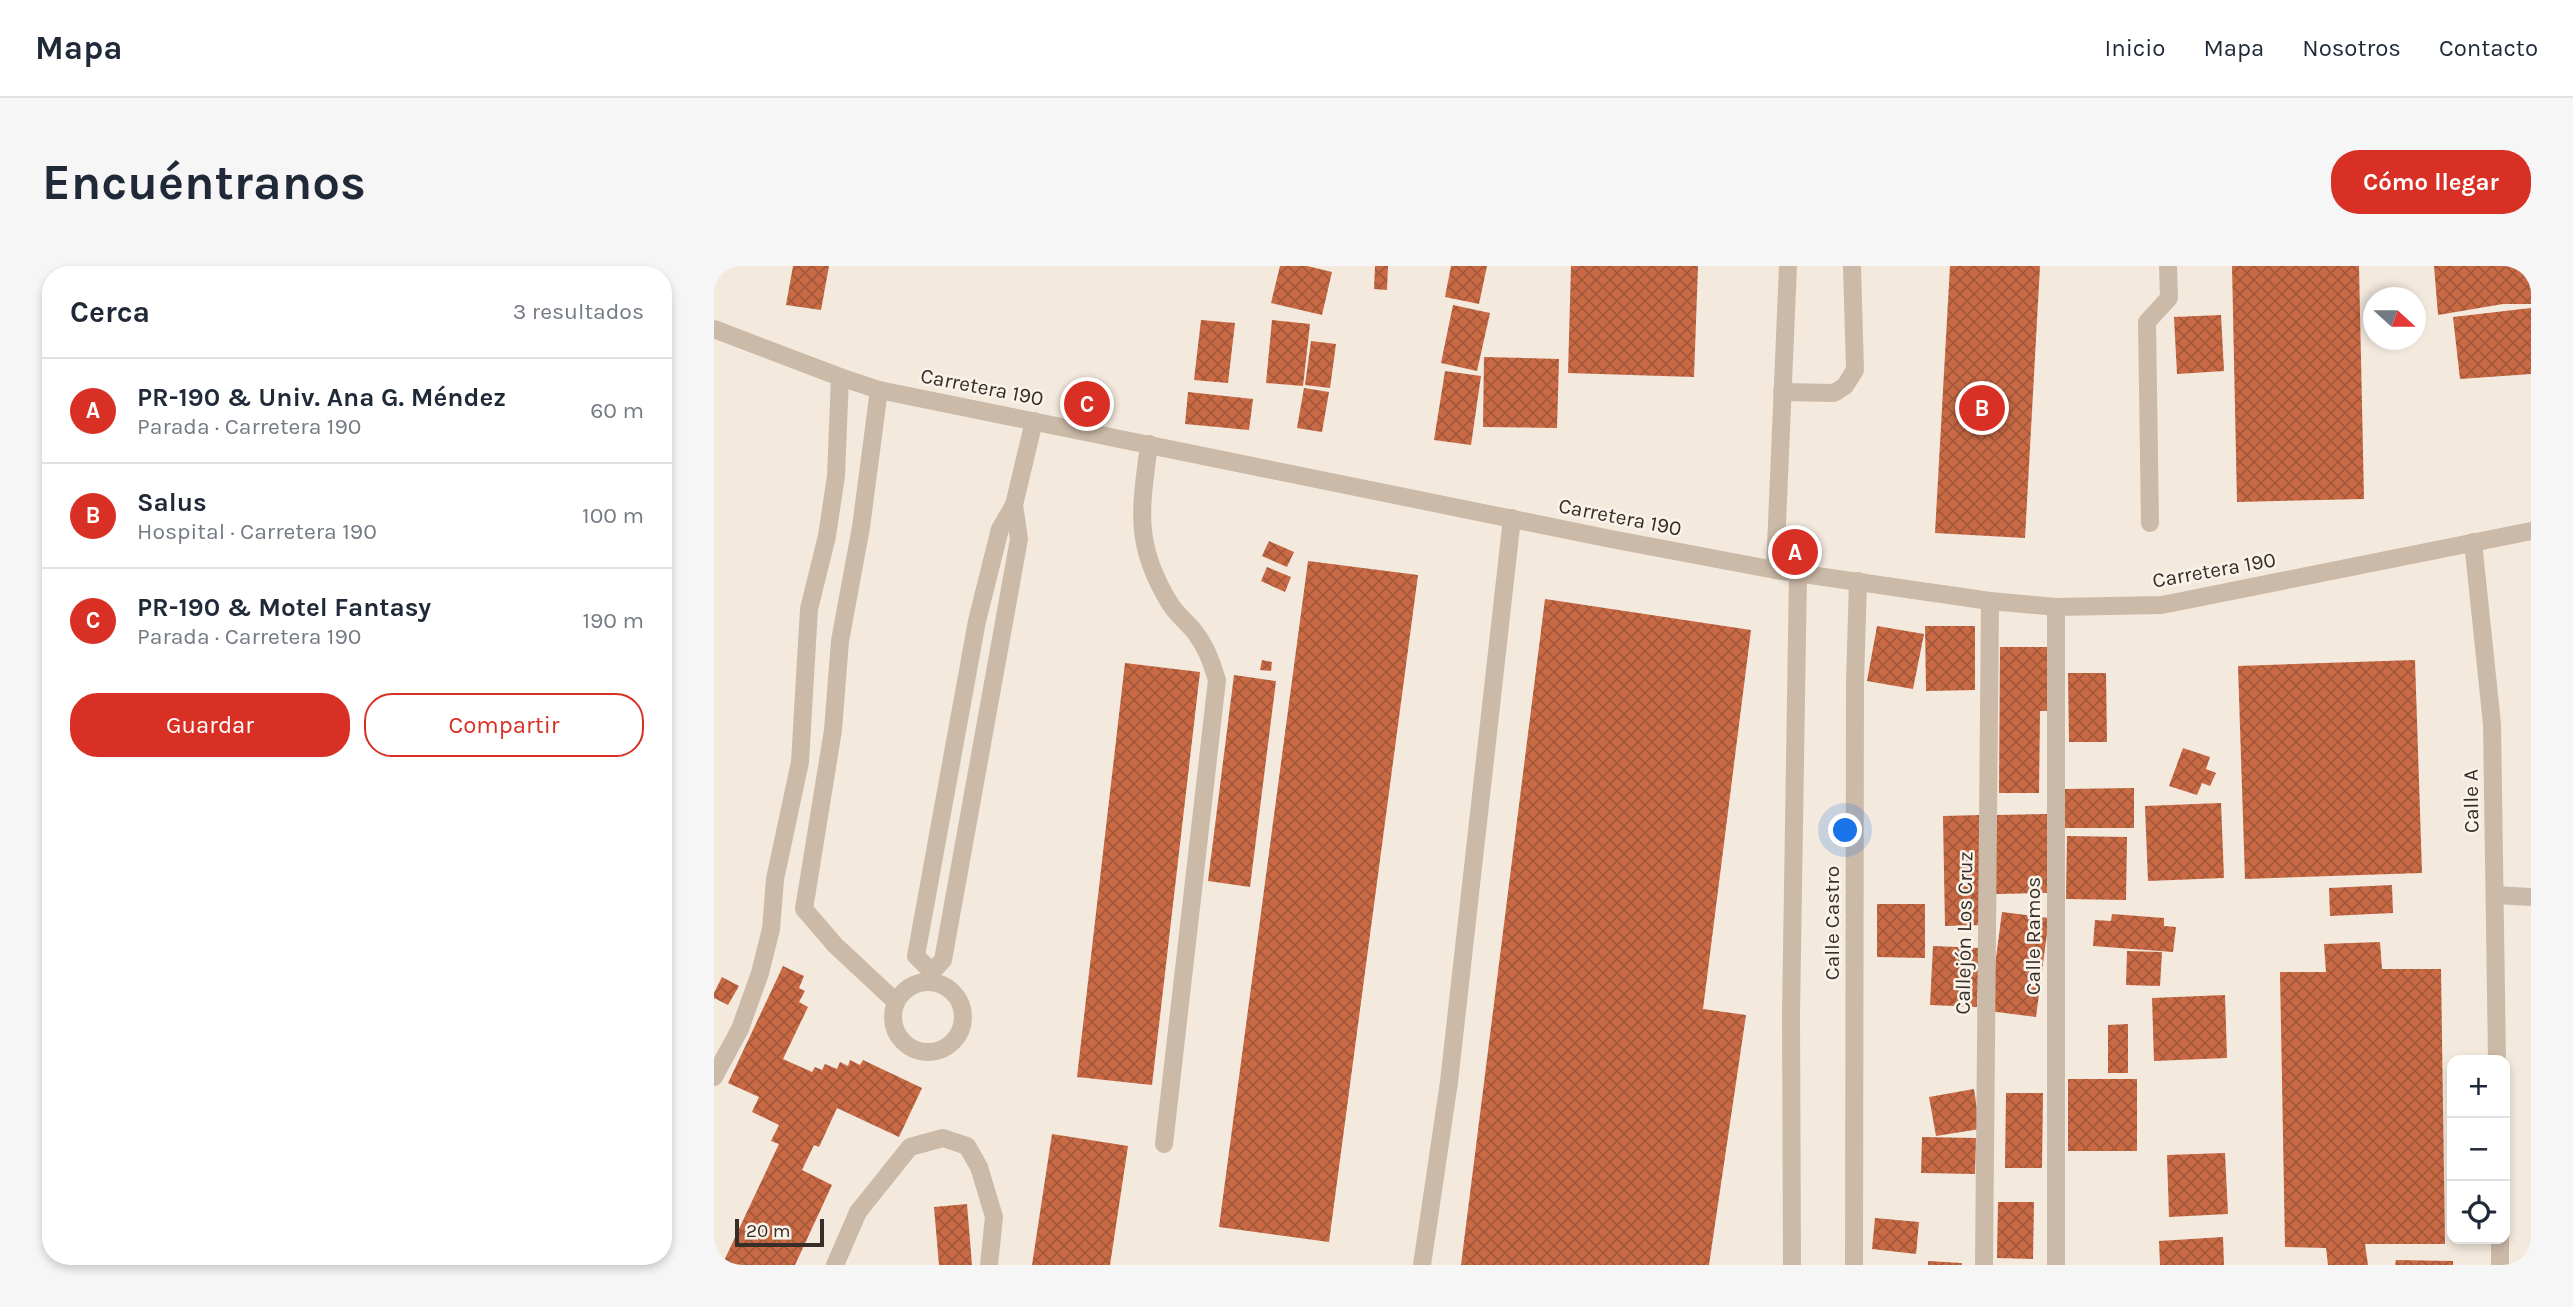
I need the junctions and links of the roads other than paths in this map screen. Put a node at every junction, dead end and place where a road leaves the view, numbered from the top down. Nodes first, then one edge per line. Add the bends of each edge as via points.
1 (1788, 266) edge
2 (1852, 266) edge
3 (2168, 266) edge
4 (714, 329) edge
5 (840, 377) junction
6 (879, 390) junction
7 (1782, 392) junction
8 (1034, 421) junction
9 (1149, 444) junction
10 (1014, 505) junction
11 (1512, 518) junction
12 (2150, 523) dead end
13 (2531, 531) edge
14 (2473, 542) junction
15 (1775, 569) junction
16 (1798, 572) junction
17 (1858, 582) junction
18 (1990, 601) junction
19 (2056, 607) junction
20 (2495, 895) junction
21 (2531, 897) edge
22 (931, 976) junction
23 (896, 1002) junction
24 (2497, 1055) edge
25 (714, 1077) edge
26 (1164, 1144) dead end
27 (2500, 1244) edge
28 (835, 1265) edge
29 (989, 1265) edge
30 (1422, 1265) edge
31 (1792, 1265) edge
32 (1854, 1265) edge
33 (1984, 1265) edge
34 (2056, 1265) edge
35 (2500, 1265) edge

1 - 7 street
2 - 7 street via 1852,378 1834,393
3 - 12 street via 2169,298 2147,321
4 - 5 street, Carretera 190
5 - 6 street, Carretera 190
5 - 25 street via 836,476 809,609 800,762 775,879 771,929 740,1029
6 - 8 street, Carretera 190
6 - 23 street via 861,527 839,641 833,730 804,909
7 - 15 street
8 - 9 street, Carretera 190
8 - 10 street
9 - 11 street, Carretera 190
9 - 26 street via 1140,514 1146,556 1170,604 1207,650 1217,680
10 - 22 street via 1019,539 1012,580 943,960
10 - 22 street via 1000,529 977,621 916,956
11 - 15 street, Carretera 190
11 - 30 street via 1449,1082
13 - 14 street, Carretera 190
14 - 19 street, Carretera 190 via 2162,606
14 - 20 street, Calle A via 2492,724
15 - 16 street, Carretera 190
16 - 17 street, Carretera 190
16 - 31 street
17 - 18 street, Carretera 190
17 - 32 street, Calle Castro
18 - 19 street, Carretera 190
18 - 33 street, Callejón Los Cruz
19 - 34 street, Calle Ramos
20 - 21 street
20 - 24 street, Calle A
22 - 23 street via 910,986
22 - 23 street via 950,989 962,1006 962,1027 950,1044 931,1052 911,1048 893,1022
27 - 35 street
28 - 29 street via 858,1212 888,1172 910,1147 943,1138 967,1146 979,1167 994,1217

